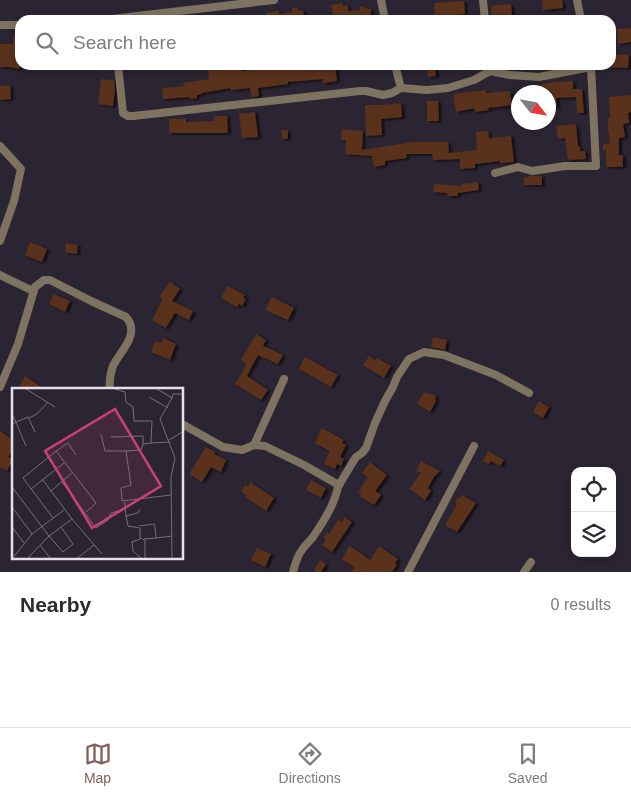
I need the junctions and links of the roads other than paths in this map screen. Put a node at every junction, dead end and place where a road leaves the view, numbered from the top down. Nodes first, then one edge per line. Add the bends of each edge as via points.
1 (274, 0) edge
2 (381, 0) edge
3 (483, 0) edge
4 (577, 0) edge
5 (153, 15) edge
6 (384, 15) edge
7 (484, 15) edge
8 (580, 15) edge
9 (0, 25) edge
10 (15, 25) edge
11 (119, 70) edge
12 (396, 70) edge
13 (487, 70) edge
14 (496, 70) edge
15 (572, 70) edge
16 (591, 70) edge
17 (401, 88) junction
18 (0, 146) edge
19 (495, 173) dead end
20 (0, 241) edge
21 (0, 276) edge
22 (33, 291) junction
23 (284, 379) dead end
24 (0, 387) edge
25 (110, 388) edge
26 (529, 393) dead end
27 (184, 425) edge
28 (254, 446) junction
29 (474, 446) dead end
30 (338, 487) junction
31 (531, 562) dead end
32 (293, 572) edge
33 (408, 572) edge
34 (524, 572) edge

1 - 5 street
2 - 6 street
3 - 7 street
4 - 8 street
9 - 10 street
11 - 17 street via 123,113 128,116 360,91 383,95
12 - 17 street
13 - 17 street via 474,80 448,88
14 - 15 street via 510,75 539,77
16 - 19 street via 596,166 532,171 518,167
18 - 20 street via 21,169
21 - 22 street
22 - 24 street via 18,344
22 - 25 street via 44,280 50,280 130,321 130,338 114,366
23 - 28 street
26 - 30 street via 496,375 444,354 424,352 409,359 385,401 366,448 356,457
27 - 28 street via 224,447 242,450
28 - 30 street via 265,446 304,465
29 - 33 street
30 - 32 street via 327,516 302,549
31 - 34 street

